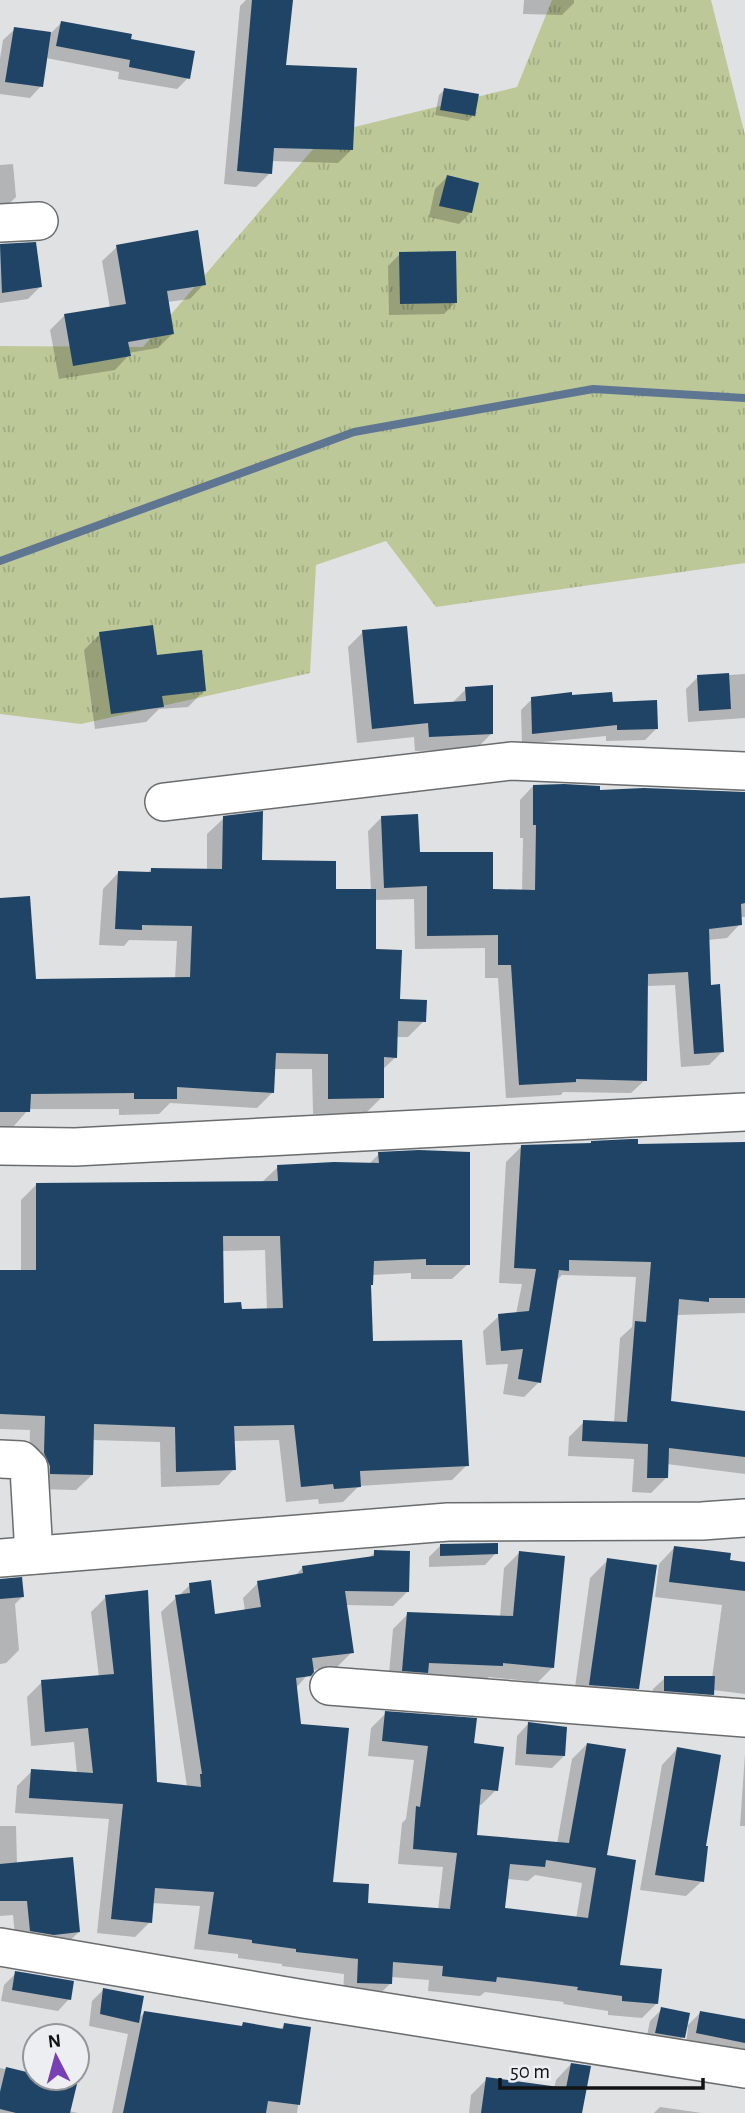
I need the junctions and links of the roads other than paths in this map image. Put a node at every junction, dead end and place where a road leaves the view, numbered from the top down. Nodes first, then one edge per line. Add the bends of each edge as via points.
1 (40, 221) dead end
2 (0, 223) edge
3 (745, 771) edge
4 (164, 802) dead end
5 (745, 1112) edge
6 (0, 1146) edge
7 (0, 1460) edge
8 (745, 1518) edge
9 (17, 1557) edge
10 (329, 1686) dead end
11 (745, 1718) edge
12 (0, 1947) edge
13 (745, 2069) edge

1 - 2 street
3 - 4 street via 511,761
5 - 6 street via 75,1147
7 - 9 street via 21,1460 29,1468
8 - 9 street via 448,1522
10 - 11 street
12 - 13 street

